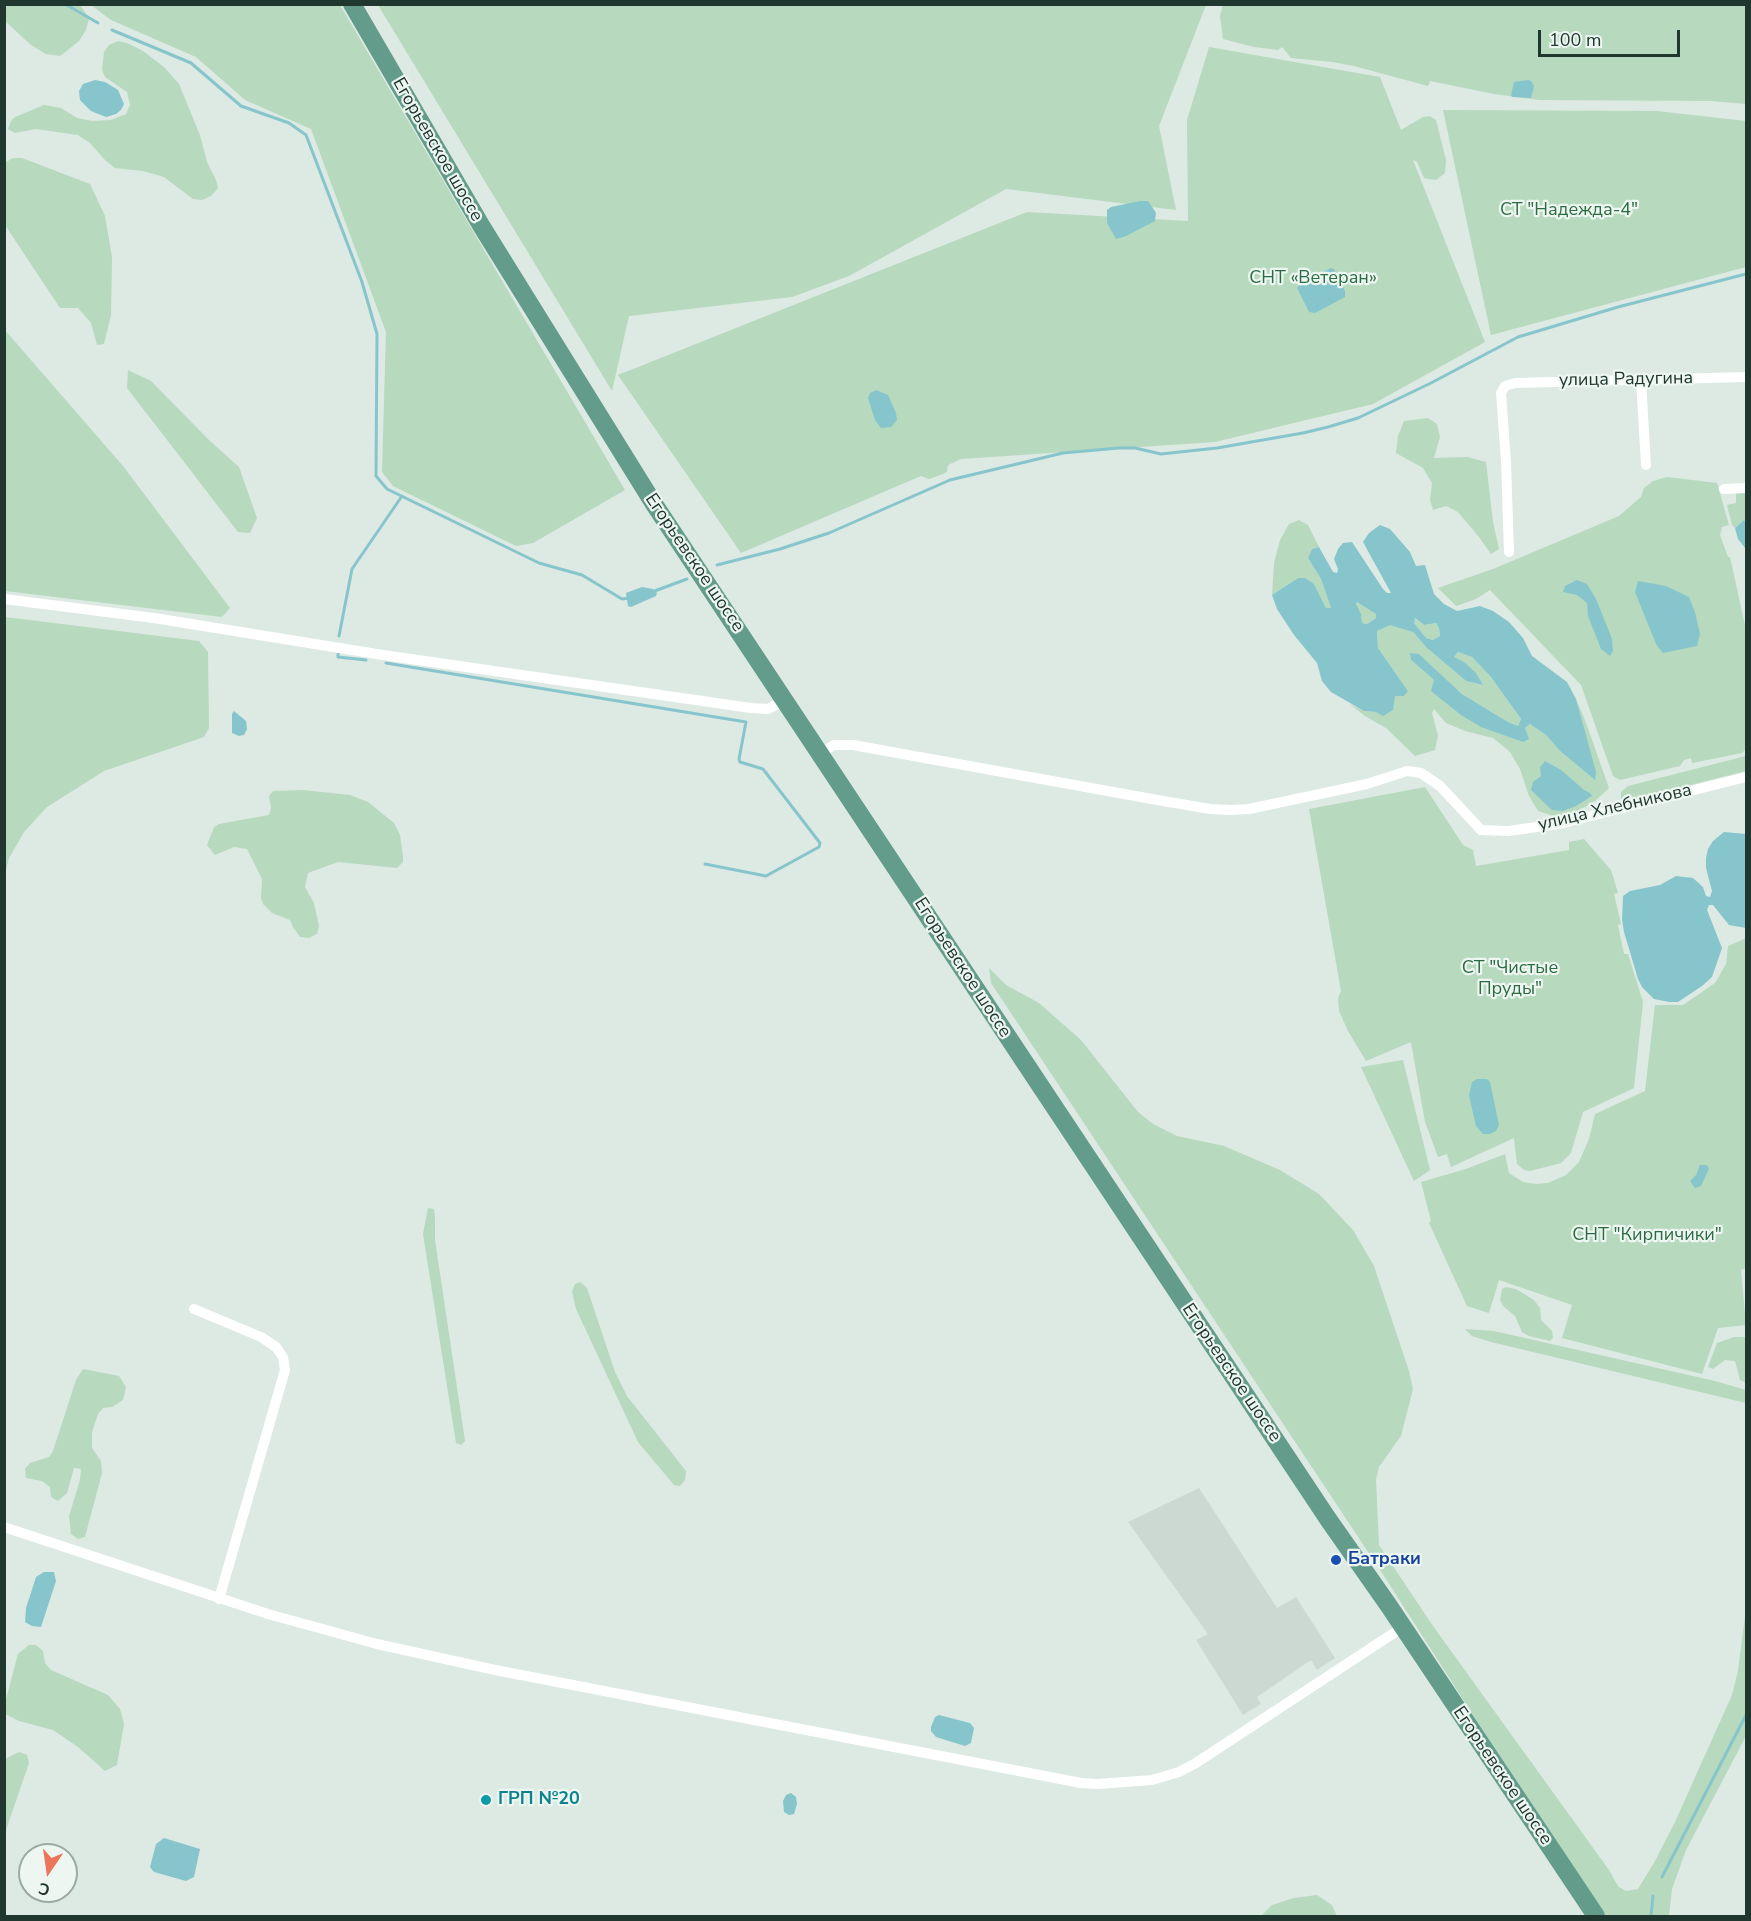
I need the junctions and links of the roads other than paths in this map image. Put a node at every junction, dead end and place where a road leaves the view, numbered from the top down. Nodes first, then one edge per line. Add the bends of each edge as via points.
1 (352, 4) edge
2 (1746, 377) edge
3 (1641, 380) junction
4 (1646, 465) dead end
5 (1746, 488) edge
6 (1724, 489) dead end
7 (1509, 552) dead end
8 (4, 599) edge
9 (786, 700) junction
10 (821, 753) junction
11 (1746, 777) edge
12 (194, 1309) dead end
13 (4, 1527) edge
14 (219, 1599) junction
15 (1403, 1627) junction
16 (1596, 1917) edge

1 - 9 main road, Егорьевское шоссе via 551,339 654,504
2 - 3 street, улица Радугина
3 - 4 street
3 - 7 street, улица Радугина via 1505,386 1502,393
5 - 6 street
8 - 9 street via 751,708 768,709
9 - 10 main road, Егорьевское шоссе
10 - 11 street, улица Хлебникова via 834,745 853,745 1231,810 1367,784 1407,771 1421,773 1440,786 1481,830 1508,831 1559,824
10 - 15 main road, Егорьевское шоссе
12 - 14 street via 261,1336 276,1347 285,1370
13 - 14 street
14 - 15 street via 377,1644 495,1670 1069,1782 1098,1784 1152,1780 1179,1772
15 - 16 main road, Егорьевское шоссе

